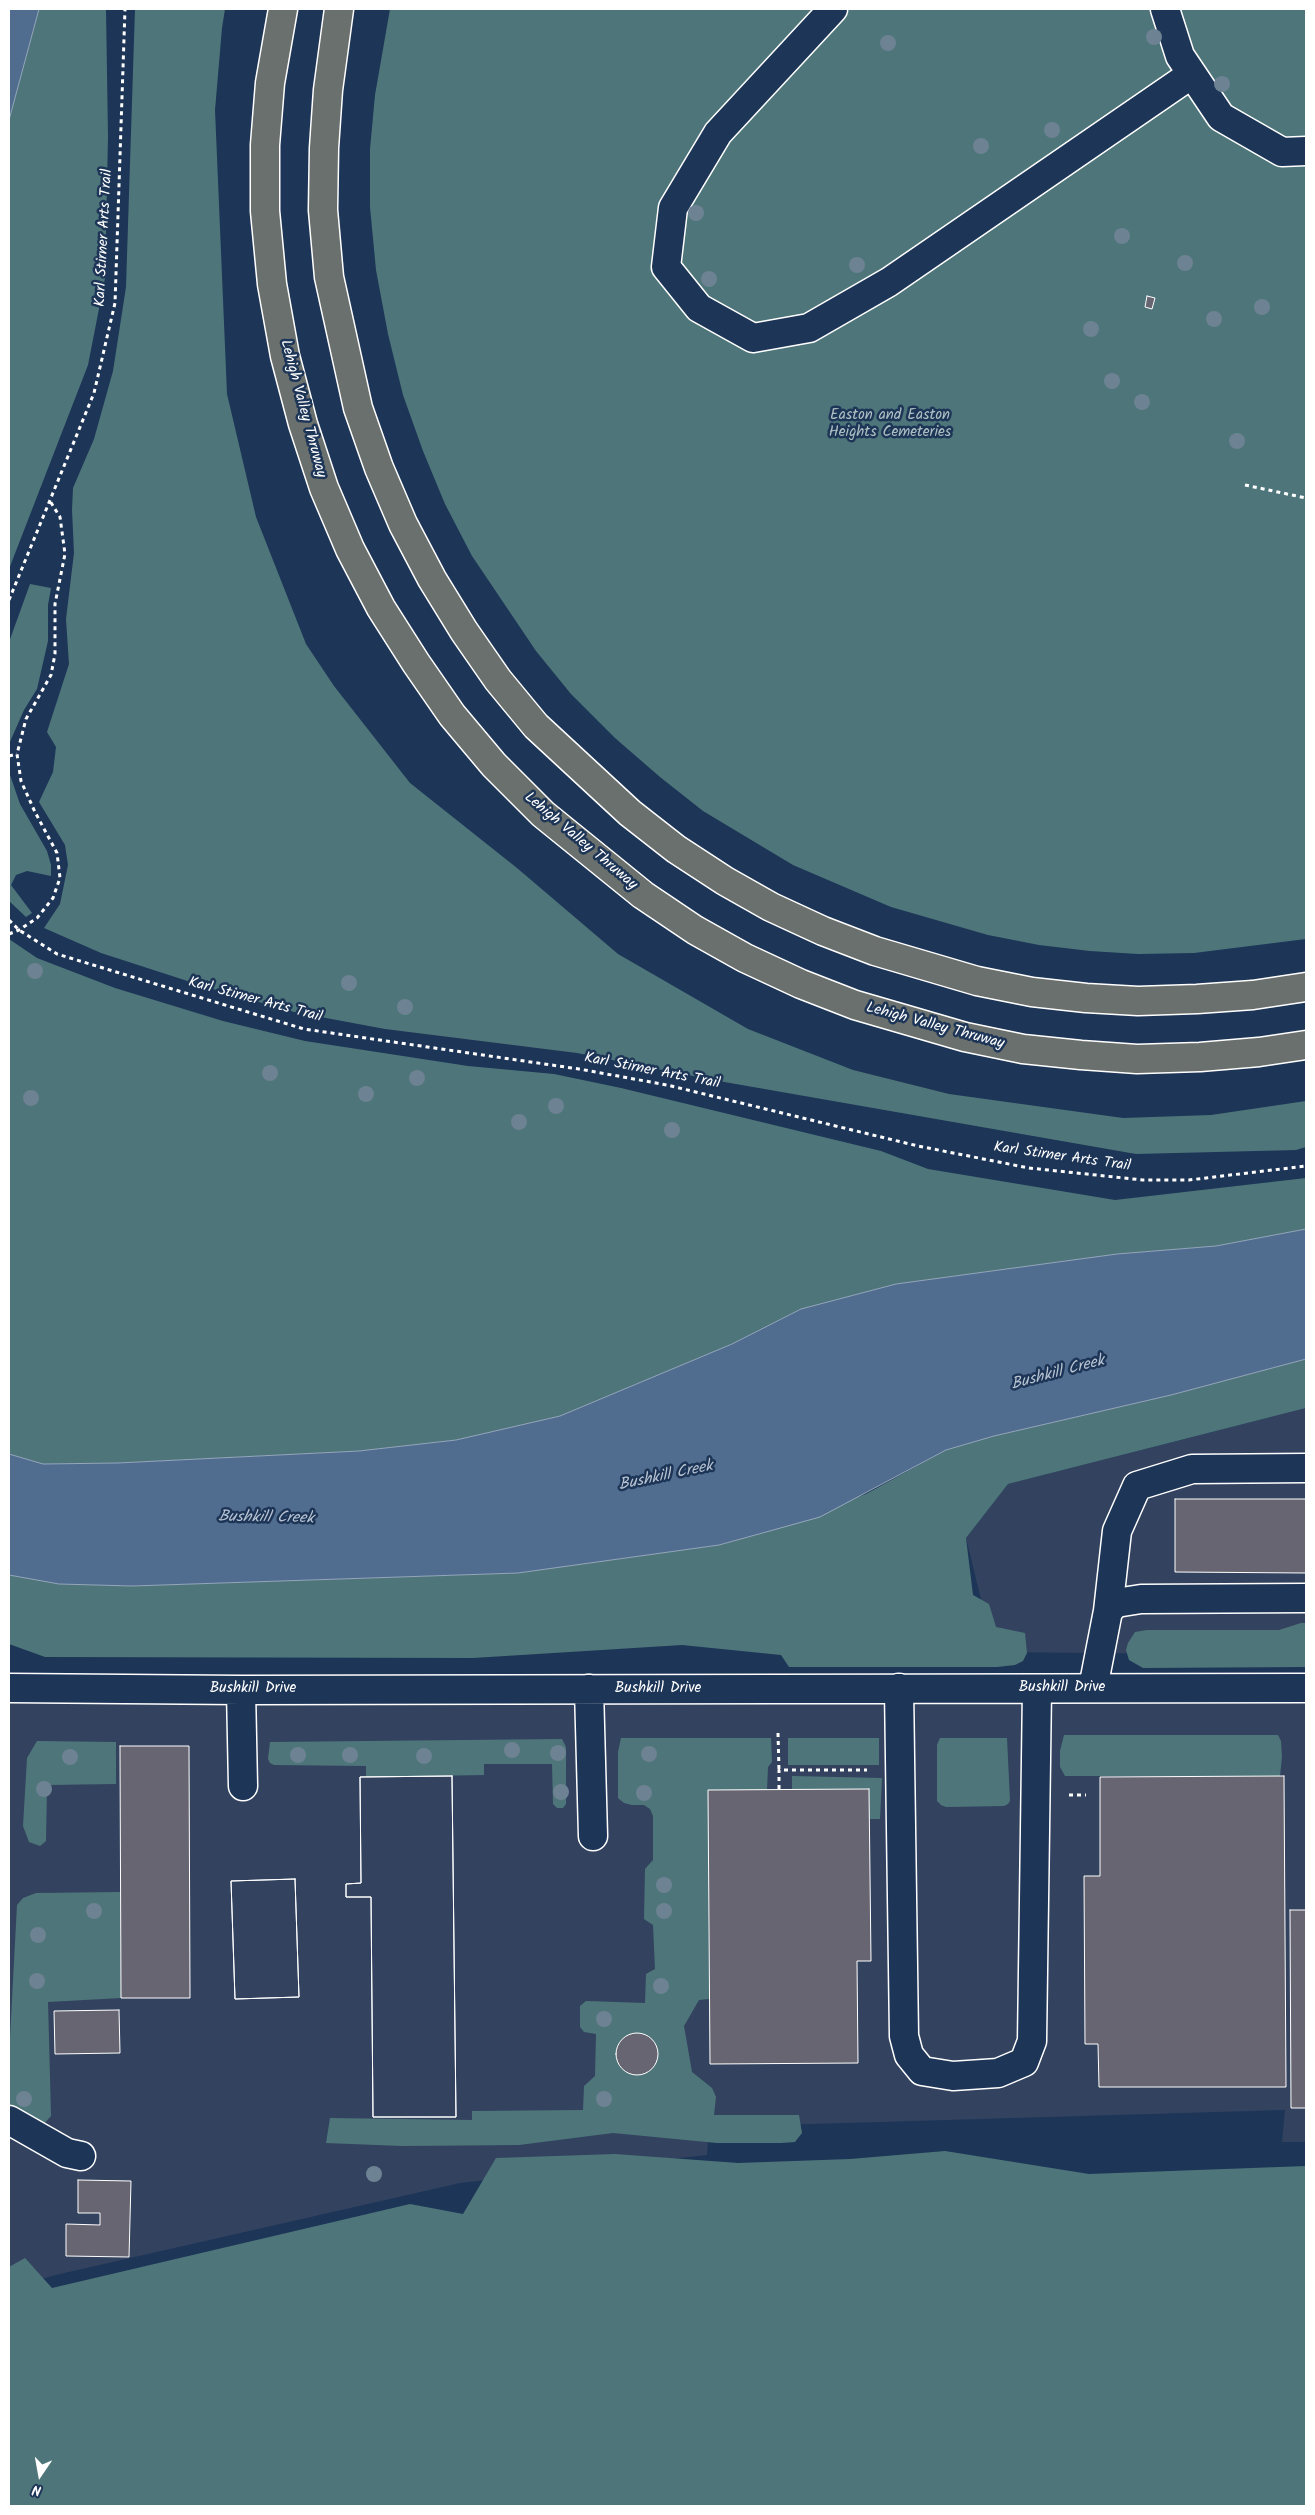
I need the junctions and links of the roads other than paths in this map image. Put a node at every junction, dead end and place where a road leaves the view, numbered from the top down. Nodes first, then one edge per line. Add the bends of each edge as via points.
1 (283, 9) edge
2 (339, 9) edge
3 (834, 9) edge
4 (1165, 9) edge
5 (1192, 74) junction
6 (1306, 152) edge
7 (1306, 987) edge
8 (1306, 1045) edge
9 (1306, 1468) edge
10 (1306, 1598) edge
11 (1108, 1611) junction
12 (9, 1688) edge
13 (899, 1688) junction
14 (1093, 1688) junction
15 (1306, 1688) edge
16 (590, 1689) junction
17 (1037, 1689) junction
18 (241, 1690) junction
19 (243, 1786) dead end
20 (593, 1836) dead end
21 (9, 2120) edge
22 (81, 2156) dead end

1 - 8 highway, Lehigh Valley Thruway via 270,83 265,211 272,284 285,356 303,424 331,506 381,608 452,715 501,772 543,814 643,896 745,958 855,1006 965,1038 1081,1055 1137,1059 1200,1057
2 - 7 highway via 328,90 323,210 329,277 358,408 382,476 432,579 464,632 536,726 630,813 676,849 771,907 875,951 977,981 1086,998 1138,1001 1197,999
3 - 5 street via 718,133 673,208 666,267 699,308 753,338 809,328 889,282
4 - 5 street via 1180,56
5 - 6 street via 1221,117 1282,152
9 - 11 street via 1192,1469 1137,1486 1118,1531
10 - 11 street via 1140,1599 1116,1603
11 - 14 street
12 - 18 street, Bushkill Drive
13 - 16 street, Bushkill Drive
13 - 17 street, Bushkill Drive
13 - 17 street via 904,2036 909,2055 922,2071 953,2076 998,2074 1024,2062 1032,2042
14 - 15 street, Bushkill Drive
14 - 17 street, Bushkill Drive
16 - 18 street, Bushkill Drive
16 - 20 street
18 - 19 street
21 - 22 street via 67,2153

